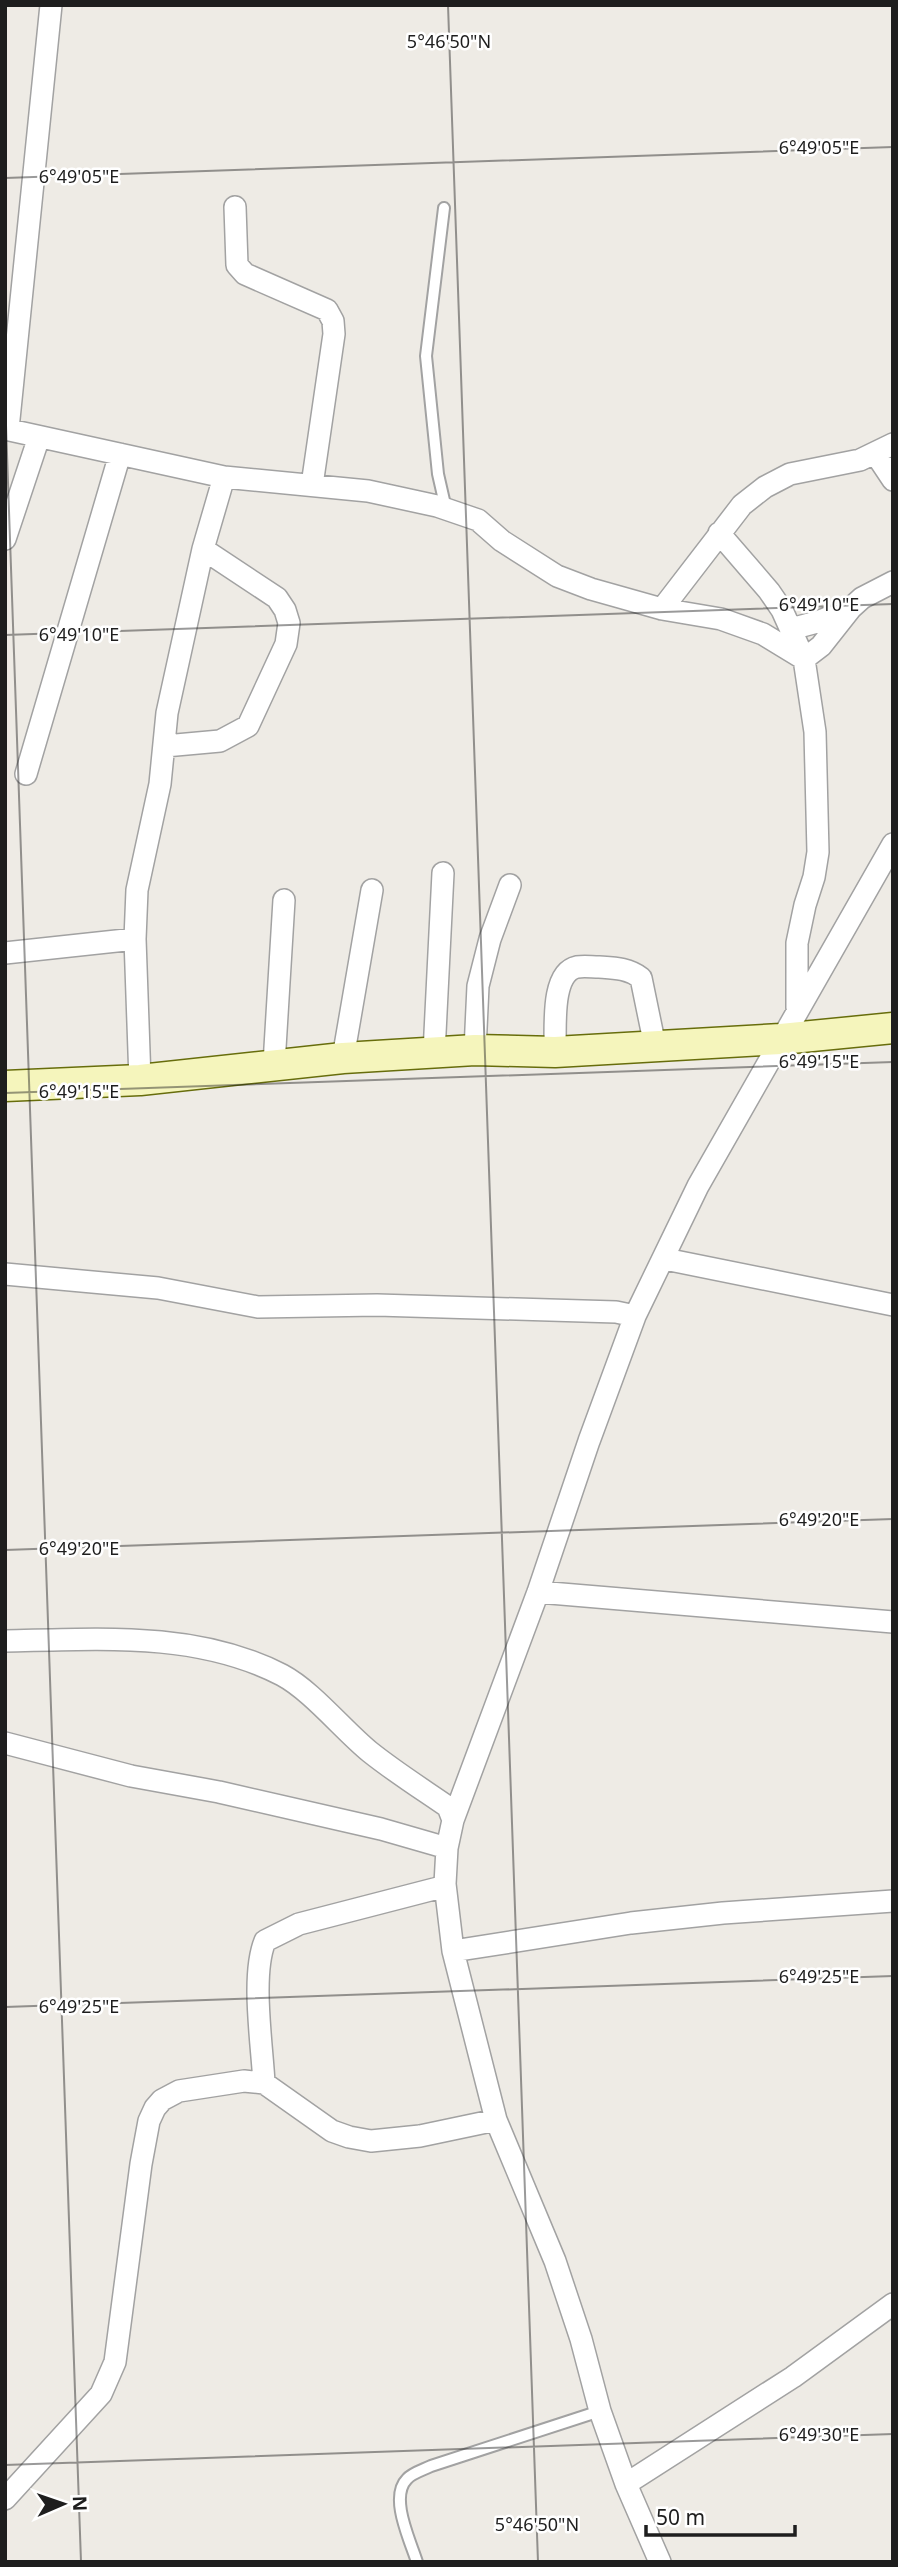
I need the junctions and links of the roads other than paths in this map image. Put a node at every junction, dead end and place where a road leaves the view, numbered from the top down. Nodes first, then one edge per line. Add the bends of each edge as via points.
1 (51, 5) edge
2 (235, 207) dead end
3 (444, 208) dead end
4 (7, 429) edge
5 (39, 437) junction
6 (884, 449) edge
7 (120, 454) junction
8 (224, 477) junction
9 (893, 480) edge
10 (312, 485) junction
11 (446, 509) junction
12 (719, 533) junction
13 (5, 539) edge
14 (203, 549) junction
15 (893, 582) edge
16 (851, 608) junction
17 (662, 609) junction
18 (791, 629) junction
19 (804, 659) junction
20 (164, 746) junction
21 (26, 774) dead end
22 (893, 844) edge
23 (443, 873) dead end
24 (510, 885) dead end
25 (372, 890) dead end
26 (284, 900) dead end
27 (135, 939) junction
28 (5, 953) edge
29 (797, 1010) junction
30 (893, 1028) edge
31 (781, 1039) junction
32 (655, 1046) junction
33 (475, 1050) junction
34 (555, 1052) junction
35 (434, 1053) junction
36 (344, 1058) junction
37 (274, 1064) junction
38 (140, 1080) junction
39 (5, 1086) edge
40 (664, 1259) junction
41 (5, 1274) edge
42 (893, 1305) edge
43 (635, 1317) junction
44 (538, 1592) junction
45 (893, 1622) edge
46 (5, 1641) edge
47 (5, 1743) edge
48 (453, 1820) junction
49 (447, 1848) junction
50 (445, 1884) junction
51 (893, 1900) edge
52 (453, 1951) junction
53 (264, 2083) junction
54 (496, 2120) junction
55 (893, 2304) edge
56 (600, 2411) junction
57 (626, 2484) junction
58 (5, 2499) edge
59 (417, 2562) edge
60 (660, 2562) edge

1 - 4 street
2 - 10 street via 237,265 245,274 327,310 333,321
3 - 11 lane via 426,356
4 - 5 street
5 - 7 street
5 - 13 street
6 - 9 street
6 - 12 street via 836,466 790,474 742,505
7 - 8 street
7 - 21 street
8 - 10 street
8 - 14 street
10 - 11 street via 368,491
11 - 17 street via 478,520 557,576
12 - 17 street
12 - 18 street via 769,591
14 - 20 street
14 - 20 street via 277,598 289,623 286,644 248,726 220,741
15 - 16 street
16 - 18 street
16 - 19 street via 821,646
17 - 19 street via 732,623 763,634
18 - 19 street
19 - 29 street via 815,732 818,852 797,943
20 - 27 street via 137,890
22 - 29 street
23 - 35 street
24 - 33 street via 478,986
25 - 36 street
26 - 37 street
27 - 28 street
27 - 38 street
29 - 31 street
30 - 31 main road
31 - 32 main road
31 - 40 street via 698,1186
32 - 34 main road
32 - 34 street via 641,978 618,968 576,967 563,976 558,989
33 - 34 main road
33 - 35 main road
35 - 36 main road
36 - 37 main road
37 - 38 main road
38 - 39 main road
40 - 42 street
40 - 43 street
41 - 43 street via 158,1288 258,1307 377,1305 616,1312
43 - 44 street
44 - 45 street
44 - 48 street
46 - 48 street via 154,1641 230,1655 263,1667 285,1676 370,1752 448,1807
47 - 49 street
48 - 49 street
49 - 50 street
50 - 52 street
50 - 53 street via 299,1924 265,1941 258,1976
51 - 52 street via 644,1922
52 - 54 street
53 - 54 street via 332,2131 371,2141
53 - 58 street via 244,2081 179,2091 155,2108 141,2164 115,2361 101,2394
54 - 56 street via 555,2260
55 - 57 street via 793,2377
56 - 57 street
56 - 59 lane via 408,2477 399,2490 399,2504
57 - 60 street

